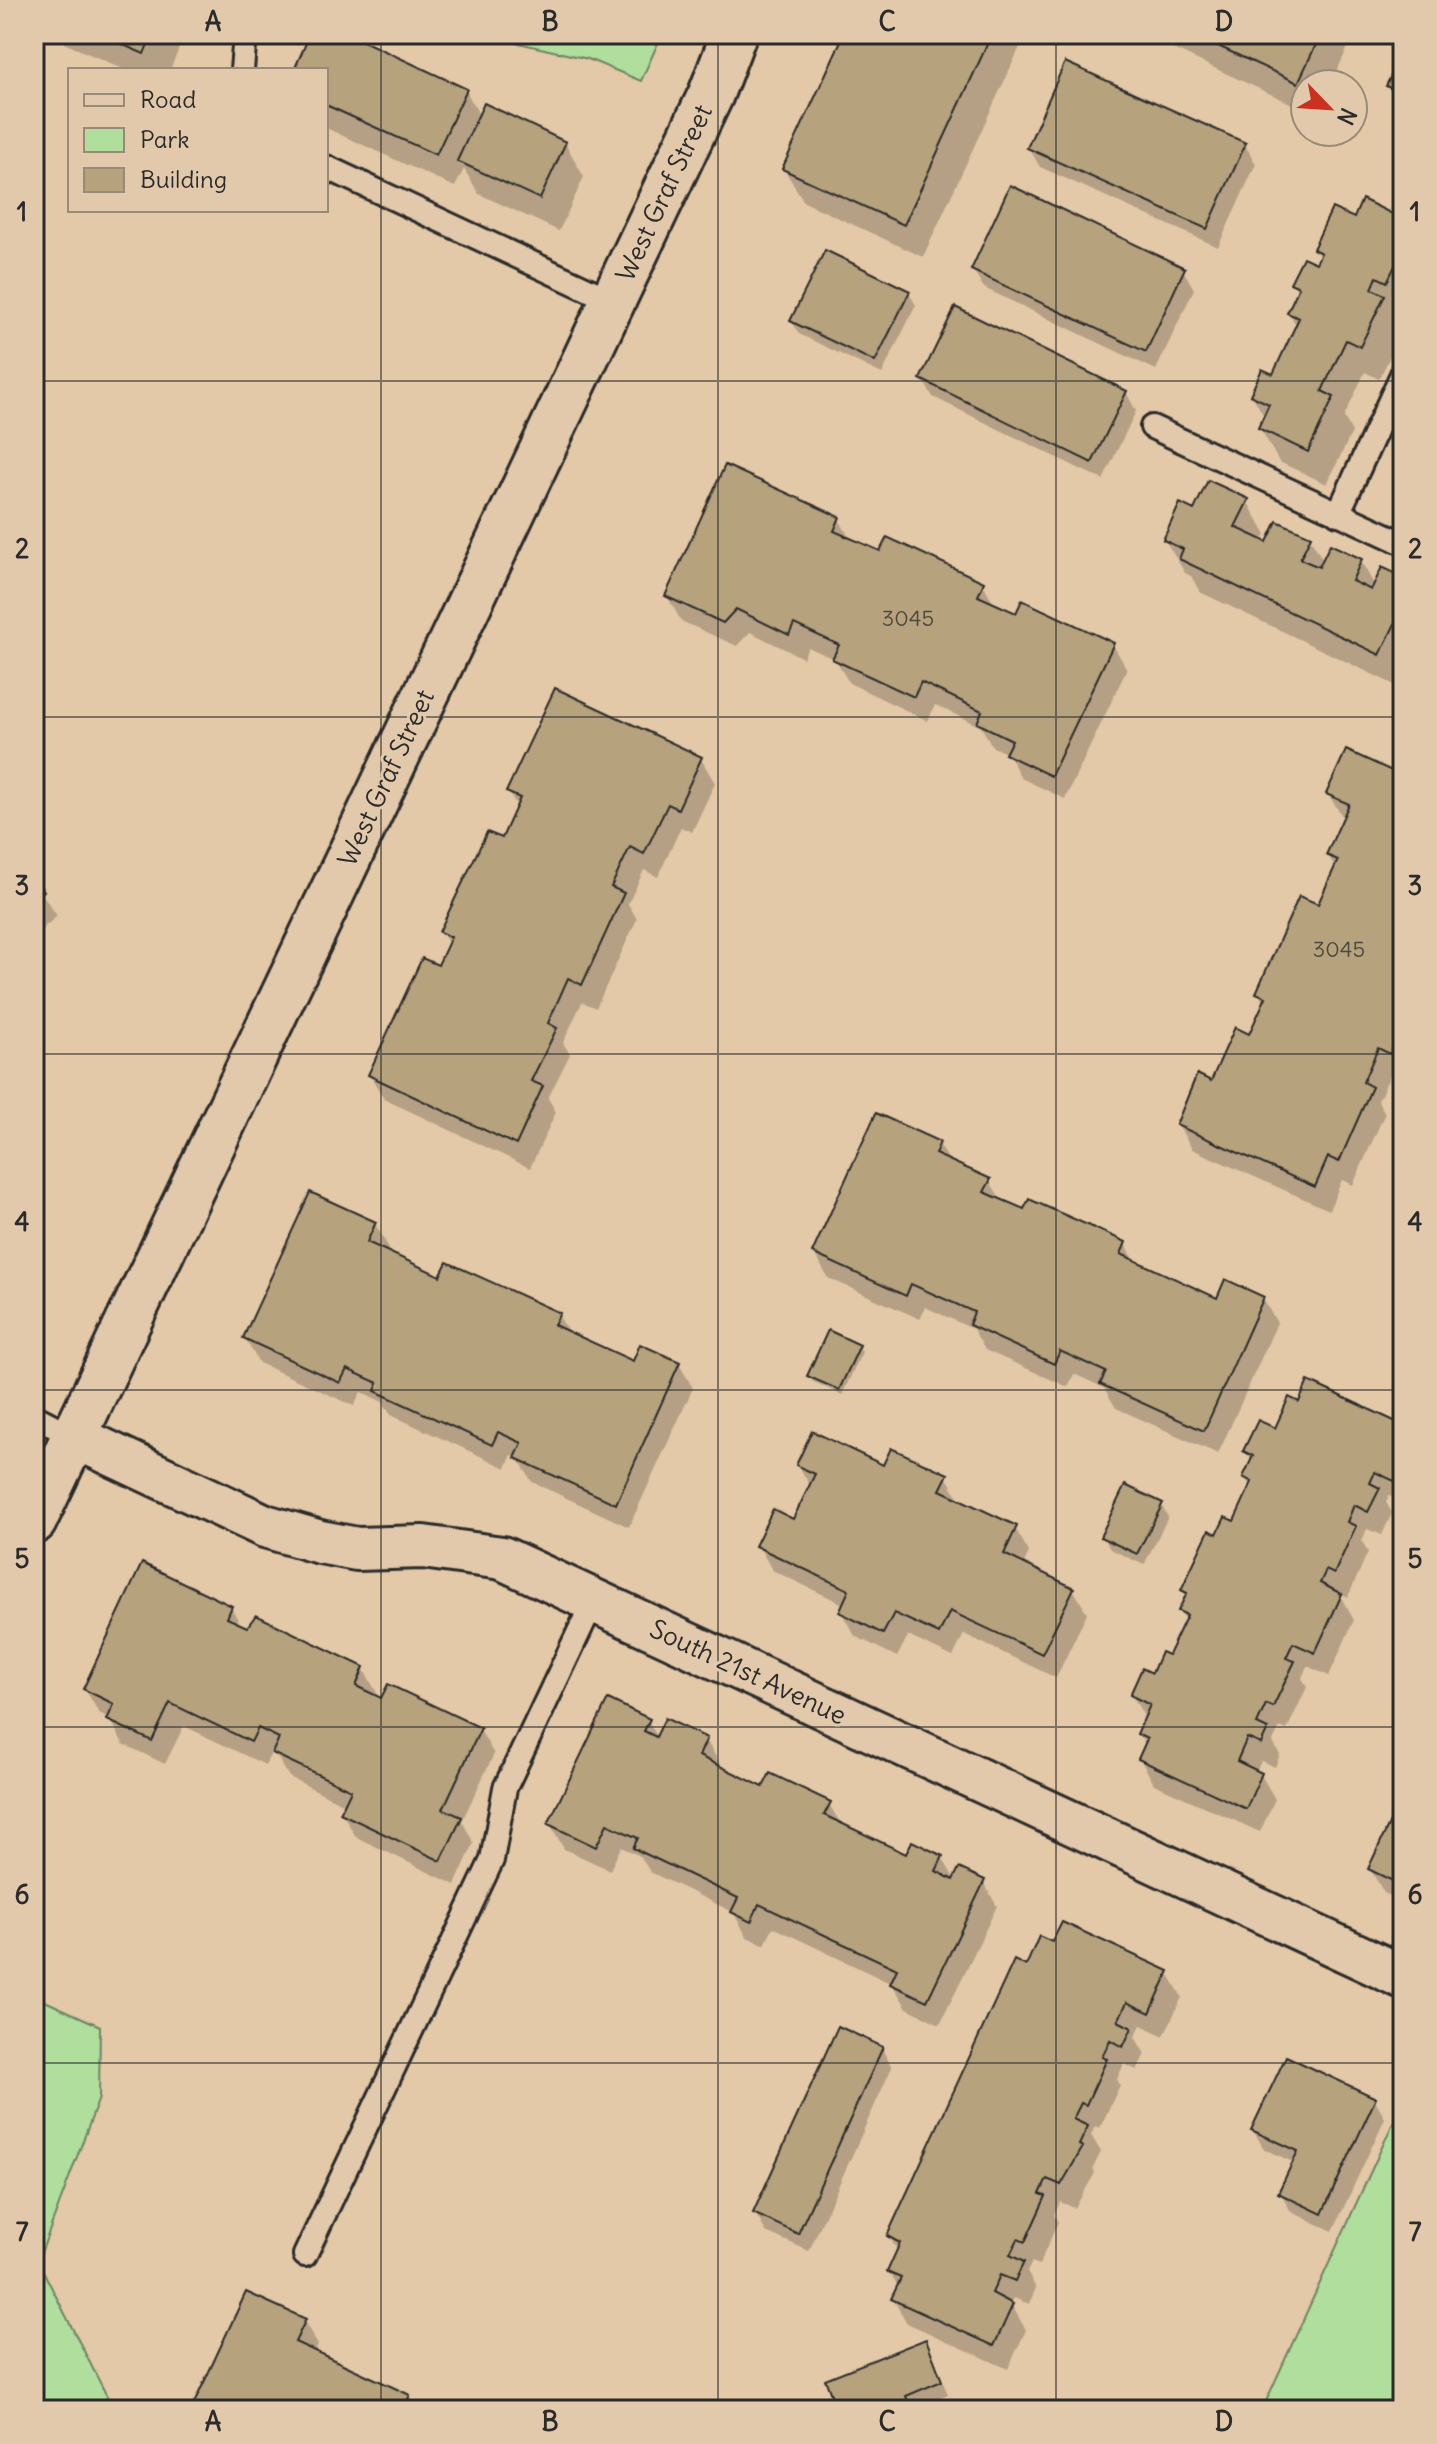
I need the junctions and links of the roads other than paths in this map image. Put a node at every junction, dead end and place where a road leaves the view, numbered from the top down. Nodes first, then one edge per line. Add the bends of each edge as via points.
1 (245, 34) edge
2 (734, 34) edge
3 (242, 68) edge
4 (328, 168) edge
5 (613, 301) junction
6 (1403, 372) edge
7 (1152, 427) dead end
8 (1338, 514) junction
9 (1403, 543) edge
10 (34, 1416) edge
11 (73, 1436) junction
12 (34, 1521) edge
13 (594, 1600) junction
14 (1403, 1977) edge
15 (305, 2255) dead end

1 - 3 lane
2 - 5 street, West Graf Street
4 - 5 lane
5 - 11 street, West Graf Street
6 - 8 lane
7 - 8 lane
8 - 9 lane
10 - 11 lane
11 - 12 street, West Graf Street
11 - 13 street, South 21st Avenue via 265,1526 357,1549 423,1547 502,1558
13 - 14 street, South 21st Avenue
13 - 15 lane via 505,1788 492,1860

